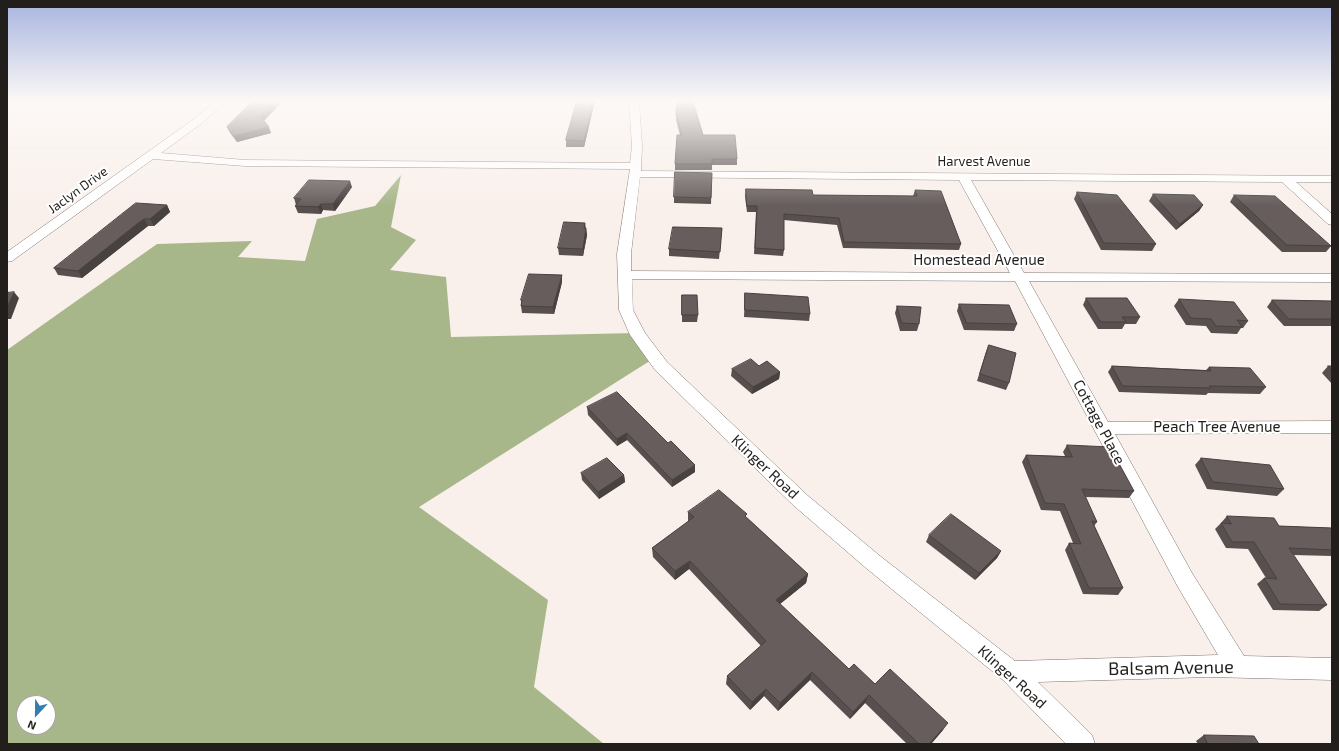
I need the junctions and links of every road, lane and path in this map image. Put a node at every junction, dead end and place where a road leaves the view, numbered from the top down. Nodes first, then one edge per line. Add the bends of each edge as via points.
1 (177, 136) edge
2 (636, 136) edge
3 (149, 156) junction
4 (636, 170) junction
5 (963, 176) junction
6 (1284, 178) junction
7 (1332, 179) edge
8 (1332, 221) edge
9 (7, 258) edge
10 (625, 275) junction
11 (1020, 277) junction
12 (1332, 278) edge
13 (1332, 427) edge
14 (1102, 428) junction
15 (1238, 667) junction
16 (1332, 669) edge
17 (1011, 672) junction
18 (1083, 744) edge

1 - 3 street, Jaclyn Drive
2 - 4 street, Klinger Road
3 - 4 street, Harvest Avenue via 245,163
3 - 9 street, Jaclyn Drive
4 - 5 street, Harvest Avenue via 774,176
4 - 10 street, Klinger Road via 624,254
5 - 6 street, Harvest Avenue
5 - 11 street, Cottage Place
6 - 7 street, Harvest Avenue
6 - 8 street
10 - 11 street, Homestead Avenue
10 - 17 street, Klinger Road via 626,310 638,336 661,366 800,500
11 - 12 street, Homestead Avenue
11 - 14 street, Cottage Place
13 - 14 street, Peach Tree Avenue
14 - 15 street, Cottage Place via 1185,580
15 - 16 street, Balsam Avenue
15 - 17 street, Balsam Avenue
17 - 18 street, Klinger Road

